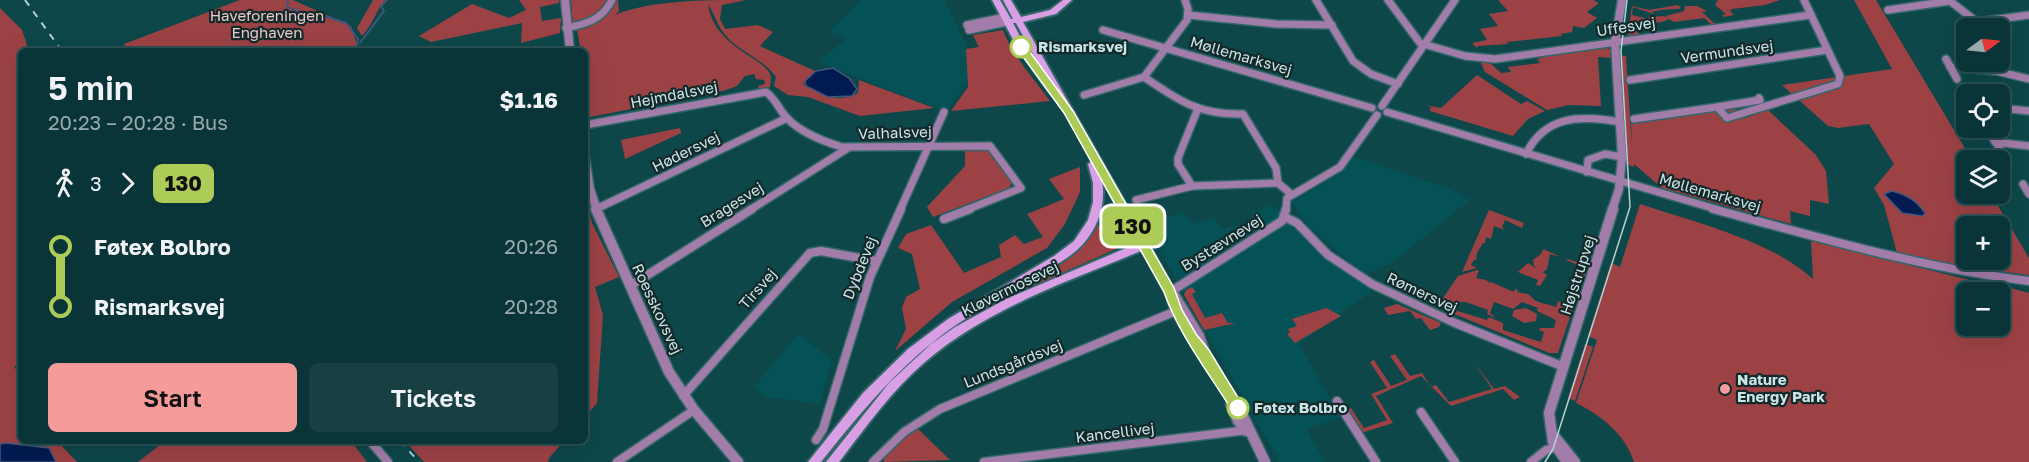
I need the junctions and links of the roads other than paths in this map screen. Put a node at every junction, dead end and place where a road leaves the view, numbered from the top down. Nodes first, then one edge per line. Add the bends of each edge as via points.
1 (565, 0) edge
2 (612, 0) edge
3 (996, 0) edge
4 (1001, 0) edge
5 (1008, 0) edge
6 (1060, 0) edge
7 (1068, 0) edge
8 (1185, 0) edge
9 (1316, 0) edge
10 (1388, 0) edge
11 (1455, 0) edge
12 (1622, 0) edge
13 (1804, 0) edge
14 (1888, 10) dead end
15 (1188, 15) junction
16 (1810, 15) junction
17 (2029, 15) edge
18 (1013, 19) junction
19 (1332, 25) junction
20 (566, 28) junction
21 (968, 28) dead end
22 (1102, 30) dead end
23 (1616, 42) junction
24 (1425, 45) junction
25 (569, 48) edge
26 (1168, 49) junction
27 (1827, 50) junction
28 (1946, 59) dead end
29 (1950, 67) junction
30 (1144, 77) junction
31 (1957, 79) dead end
32 (2029, 79) edge
33 (1630, 80) dead end
34 (1398, 84) junction
35 (1060, 90) junction
36 (768, 93) joint
37 (1084, 94) dead end
38 (1758, 98) dead end
39 (1717, 107) junction
40 (1384, 109) junction
41 (2010, 109) edge
42 (1068, 111) junction
43 (1197, 111) junction
44 (2029, 111) edge
45 (944, 112) dead end
46 (1374, 112) junction
47 (787, 118) junction
48 (1634, 119) dead end
49 (1620, 122) junction
50 (588, 125) edge
51 (1081, 133) junction
52 (1993, 138) edge
53 (930, 145) junction
54 (2029, 146) edge
55 (848, 148) junction
56 (1526, 153) junction
57 (1622, 157) junction
58 (1587, 172) junction
59 (588, 176) edge
60 (1621, 181) junction
61 (1278, 183) junction
62 (2023, 184) dead end
63 (1192, 186) junction
64 (2028, 192) edge
65 (1291, 195) junction
66 (1136, 200) dead end
67 (596, 209) junction
68 (1286, 217) junction
69 (944, 219) dead end
70 (1144, 245) junction
71 (876, 261) junction
72 (2029, 281) edge
73 (630, 286) junction
74 (1170, 292) junction
75 (1176, 310) junction
76 (1204, 353) junction
77 (1564, 367) junction
78 (683, 396) junction
79 (1337, 401) dead end
80 (693, 410) junction
81 (1422, 412) dead end
82 (1249, 433) junction
83 (816, 440) dead end
84 (830, 442) junction
85 (373, 444) edge
86 (1558, 446) junction
87 (735, 460) edge
88 (388, 462) edge
89 (617, 462) edge
90 (814, 462) edge
91 (820, 462) edge
92 (832, 462) edge
93 (873, 462) edge
94 (984, 462) edge
95 (1265, 462) edge
96 (1376, 462) edge
97 (1455, 462) edge
98 (1531, 462) edge
99 (1567, 462) edge
100 (1575, 462) edge

1 - 20 street
2 - 20 street via 608,10 595,21
3 - 18 main road
4 - 18 main road
5 - 18 main road
6 - 18 main road
7 - 18 main road via 1053,12
8 - 15 street
9 - 19 street
10 - 24 street via 1414,38
11 - 24 street
12 - 23 street, Højstrupvej
13 - 16 street
14 - 17 street via 1950,1 1977,22
15 - 19 street
15 - 26 street
16 - 23 street, Uffesvej
16 - 27 street
18 - 21 street
18 - 35 main road
18 - 35 main road via 1058,81
18 - 42 main road via 1021,47
19 - 34 street via 1361,69
20 - 25 street
22 - 26 street, Møllemarksvej
23 - 24 street, Uffesvej via 1502,58 1477,58
23 - 49 street, Højstrupvej
24 - 34 street
26 - 30 street
26 - 46 street, Møllemarksvej
27 - 33 street, Vermundsvej
27 - 39 street via 1840,75 1838,84 1727,118
28 - 29 street
29 - 31 street
29 - 32 street
30 - 37 street
30 - 43 street
34 - 40 street
35 - 42 main road
36 - 47 street, Valhalsvej
36 - 50 street, Hejmdalsvej
38 - 39 street
39 - 48 street
40 - 46 street via 1383,115
40 - 56 street, Møllemarksvej
41 - 44 street
42 - 51 main road
43 - 61 street via 1243,114 1276,168
43 - 63 street via 1178,159
45 - 53 street, Dybdevej
46 - 65 street via 1340,167
47 - 55 street, Valhalsvej via 821,140
47 - 67 street, Hødersvej
49 - 56 street via 1584,117 1555,123 1534,138
49 - 57 street, Højstrupvej
51 - 70 main road
51 - 84 main road, Kløvermosevej via 1099,190 1098,207 1082,239 906,356
52 - 54 street via 1998,146
53 - 55 street, Valhalsvej
53 - 69 street, Valhalsvej via 990,146 1021,188
53 - 71 street, Dybdevej
55 - 73 street, Bragesvej
56 - 58 street, Møllemarksvej
57 - 58 street via 1605,154 1588,160
57 - 60 street, Højstrupvej
58 - 60 street, Møllemarksvej
59 - 67 street, Roesskovsvej
60 - 72 street, Møllemarksvej via 1922,264
60 - 77 street, Højstrupvej
61 - 63 street
61 - 65 street
62 - 64 street
63 - 66 street
65 - 68 street, Bystævnevej via 1285,203
67 - 73 street, Roesskovsvej
68 - 74 street, Bystævnevej
68 - 77 street, Rømersvej via 1328,255 1380,289
70 - 74 street
70 - 92 main road, Kløvermosevej via 1014,300 935,347 880,401
71 - 78 street, Tirsvej via 821,251 810,253
71 - 83 street, Dybdevej via 855,318 824,429
73 - 78 street, Roesskovsvej
74 - 75 street
74 - 76 street via 1177,297 1199,336
75 - 76 street
75 - 93 street, Lundsgårdsvej via 940,409 914,423
76 - 82 street via 1236,418
77 - 86 street, Højstrupvej via 1549,413
78 - 80 street, Roesskovsvej
79 - 96 street
80 - 87 street, Roesskovsvej
80 - 89 street
81 - 97 street
82 - 94 street, Kancellivej
82 - 95 street
84 - 90 main road, Kløvermosevej
84 - 91 main road
85 - 88 street
86 - 98 street
86 - 99 street
86 - 100 street

